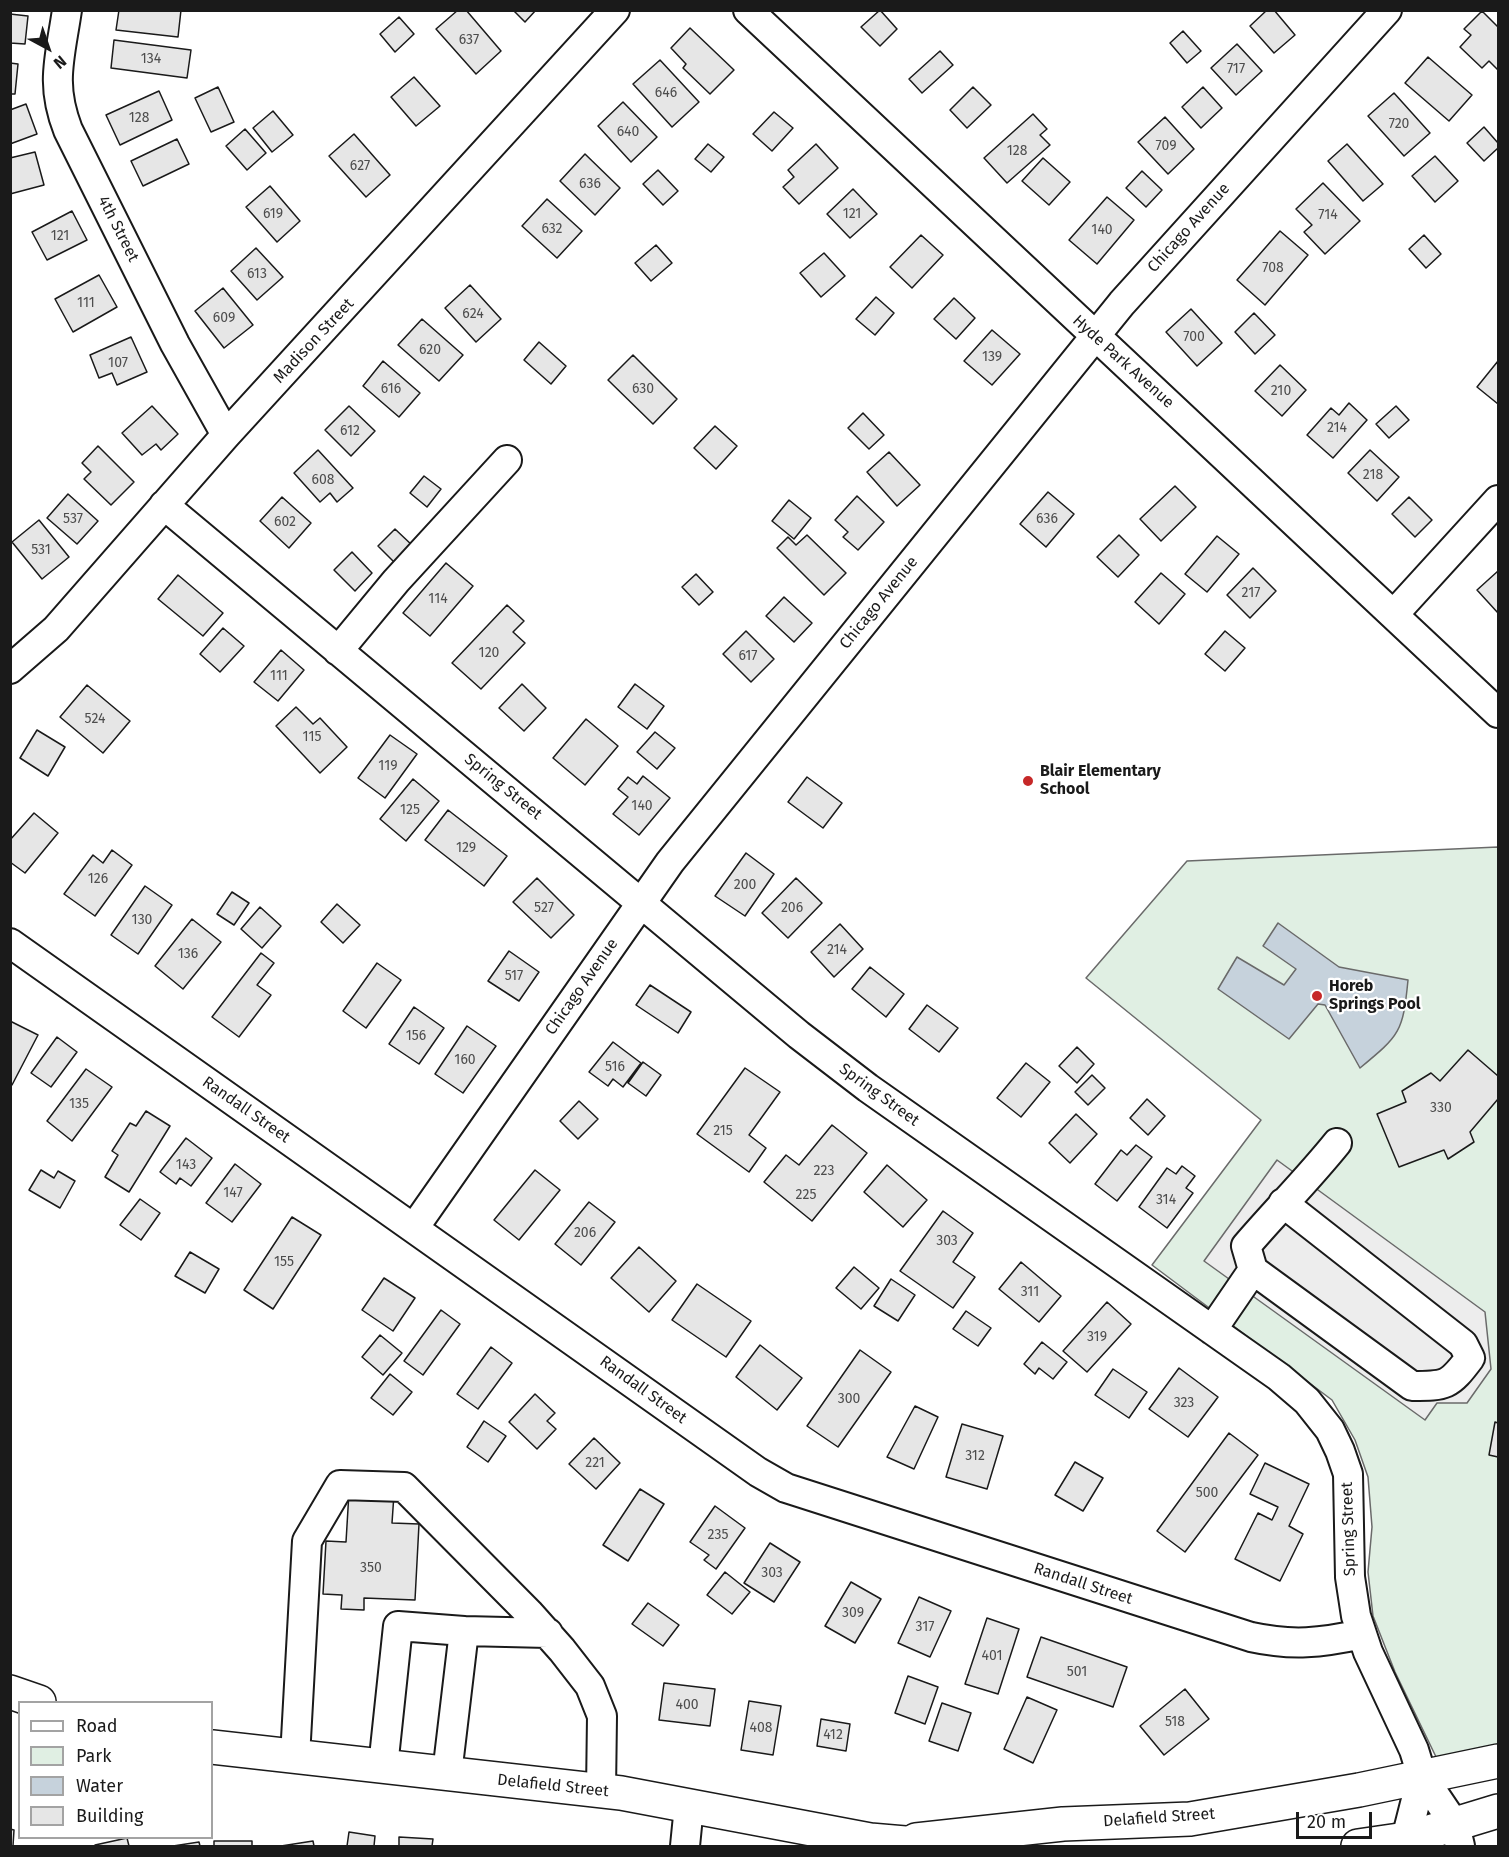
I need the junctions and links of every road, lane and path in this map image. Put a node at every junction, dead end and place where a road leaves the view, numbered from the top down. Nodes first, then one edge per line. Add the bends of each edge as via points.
1 (67, 10) edge
2 (615, 10) edge
3 (748, 10) edge
4 (1387, 10) edge
5 (1095, 337) junction
6 (226, 435) junction
7 (507, 460) dead end
8 (1498, 500) edge
9 (164, 505) junction
10 (1394, 614) junction
11 (338, 651) junction
12 (10, 669) edge
13 (1498, 713) edge
14 (642, 902) junction
15 (10, 943) edge
16 (1337, 1143) dead end
17 (1282, 1203) junction
18 (414, 1228) junction
19 (1253, 1270) junction
20 (1212, 1330) junction
21 (464, 1631) junction
22 (548, 1633) junction
23 (1362, 1634) junction
24 (10, 1692) edge
25 (36, 1701) edge
26 (213, 1747) edge
27 (295, 1757) junction
28 (1498, 1761) edge
29 (383, 1767) junction
30 (447, 1774) junction
31 (1422, 1776) junction
32 (601, 1791) junction
33 (689, 1806) junction
34 (1498, 1811) edge
35 (1458, 1836) edge
36 (845, 1841) edge
37 (893, 1842) junction
38 (1408, 1843) edge
39 (685, 1846) edge
40 (940, 1846) edge
41 (1358, 1846) edge

1 - 6 street, 4th Street via 56,84 58,104 175,344
2 - 6 street, Madison Street
3 - 5 street, Hyde Park Avenue
4 - 5 street, Chicago Avenue
5 - 10 street, Hyde Park Avenue
5 - 14 street, Chicago Avenue via 670,862
6 - 9 street, Madison Street
7 - 11 street
8 - 10 street
9 - 11 street, Spring Street
9 - 12 street, Madison Street via 56,629
10 - 13 street, Hyde Park Avenue
11 - 14 street, Spring Street
14 - 18 street, Chicago Avenue
14 - 20 street, Spring Street via 868,1088
15 - 18 street, Randall Street
16 - 17 street via 1303,1186
17 - 19 street via 1246,1246
17 - 19 street via 1463,1344 1470,1358 1453,1380 1441,1387 1412,1386
18 - 23 street, Randall Street via 786,1488 1251,1637 1295,1644
19 - 20 street
20 - 23 street, Spring Street via 1279,1377 1307,1401 1330,1430 1348,1474 1350,1577
21 - 22 street
21 - 29 street via 398,1626
21 - 30 street
22 - 27 street via 404,1487 340,1485 307,1540
22 - 32 street via 590,1686 602,1716
23 - 31 street, Spring Street
24 - 25 main road
26 - 27 main road, Delafield Street
27 - 29 main road, Delafield Street
28 - 31 main road, Delafield Street
29 - 30 main road, Delafield Street
30 - 32 main road, Delafield Street
31 - 35 street
31 - 37 main road, Delafield Street via 1190,1820 1064,1824
31 - 38 street
32 - 33 main road, Delafield Street
33 - 36 main road, Delafield Street
33 - 39 street
34 - 35 main road
35 - 38 main road
36 - 37 main road, Delafield Street
37 - 40 main road, Delafield Street
38 - 41 main road

